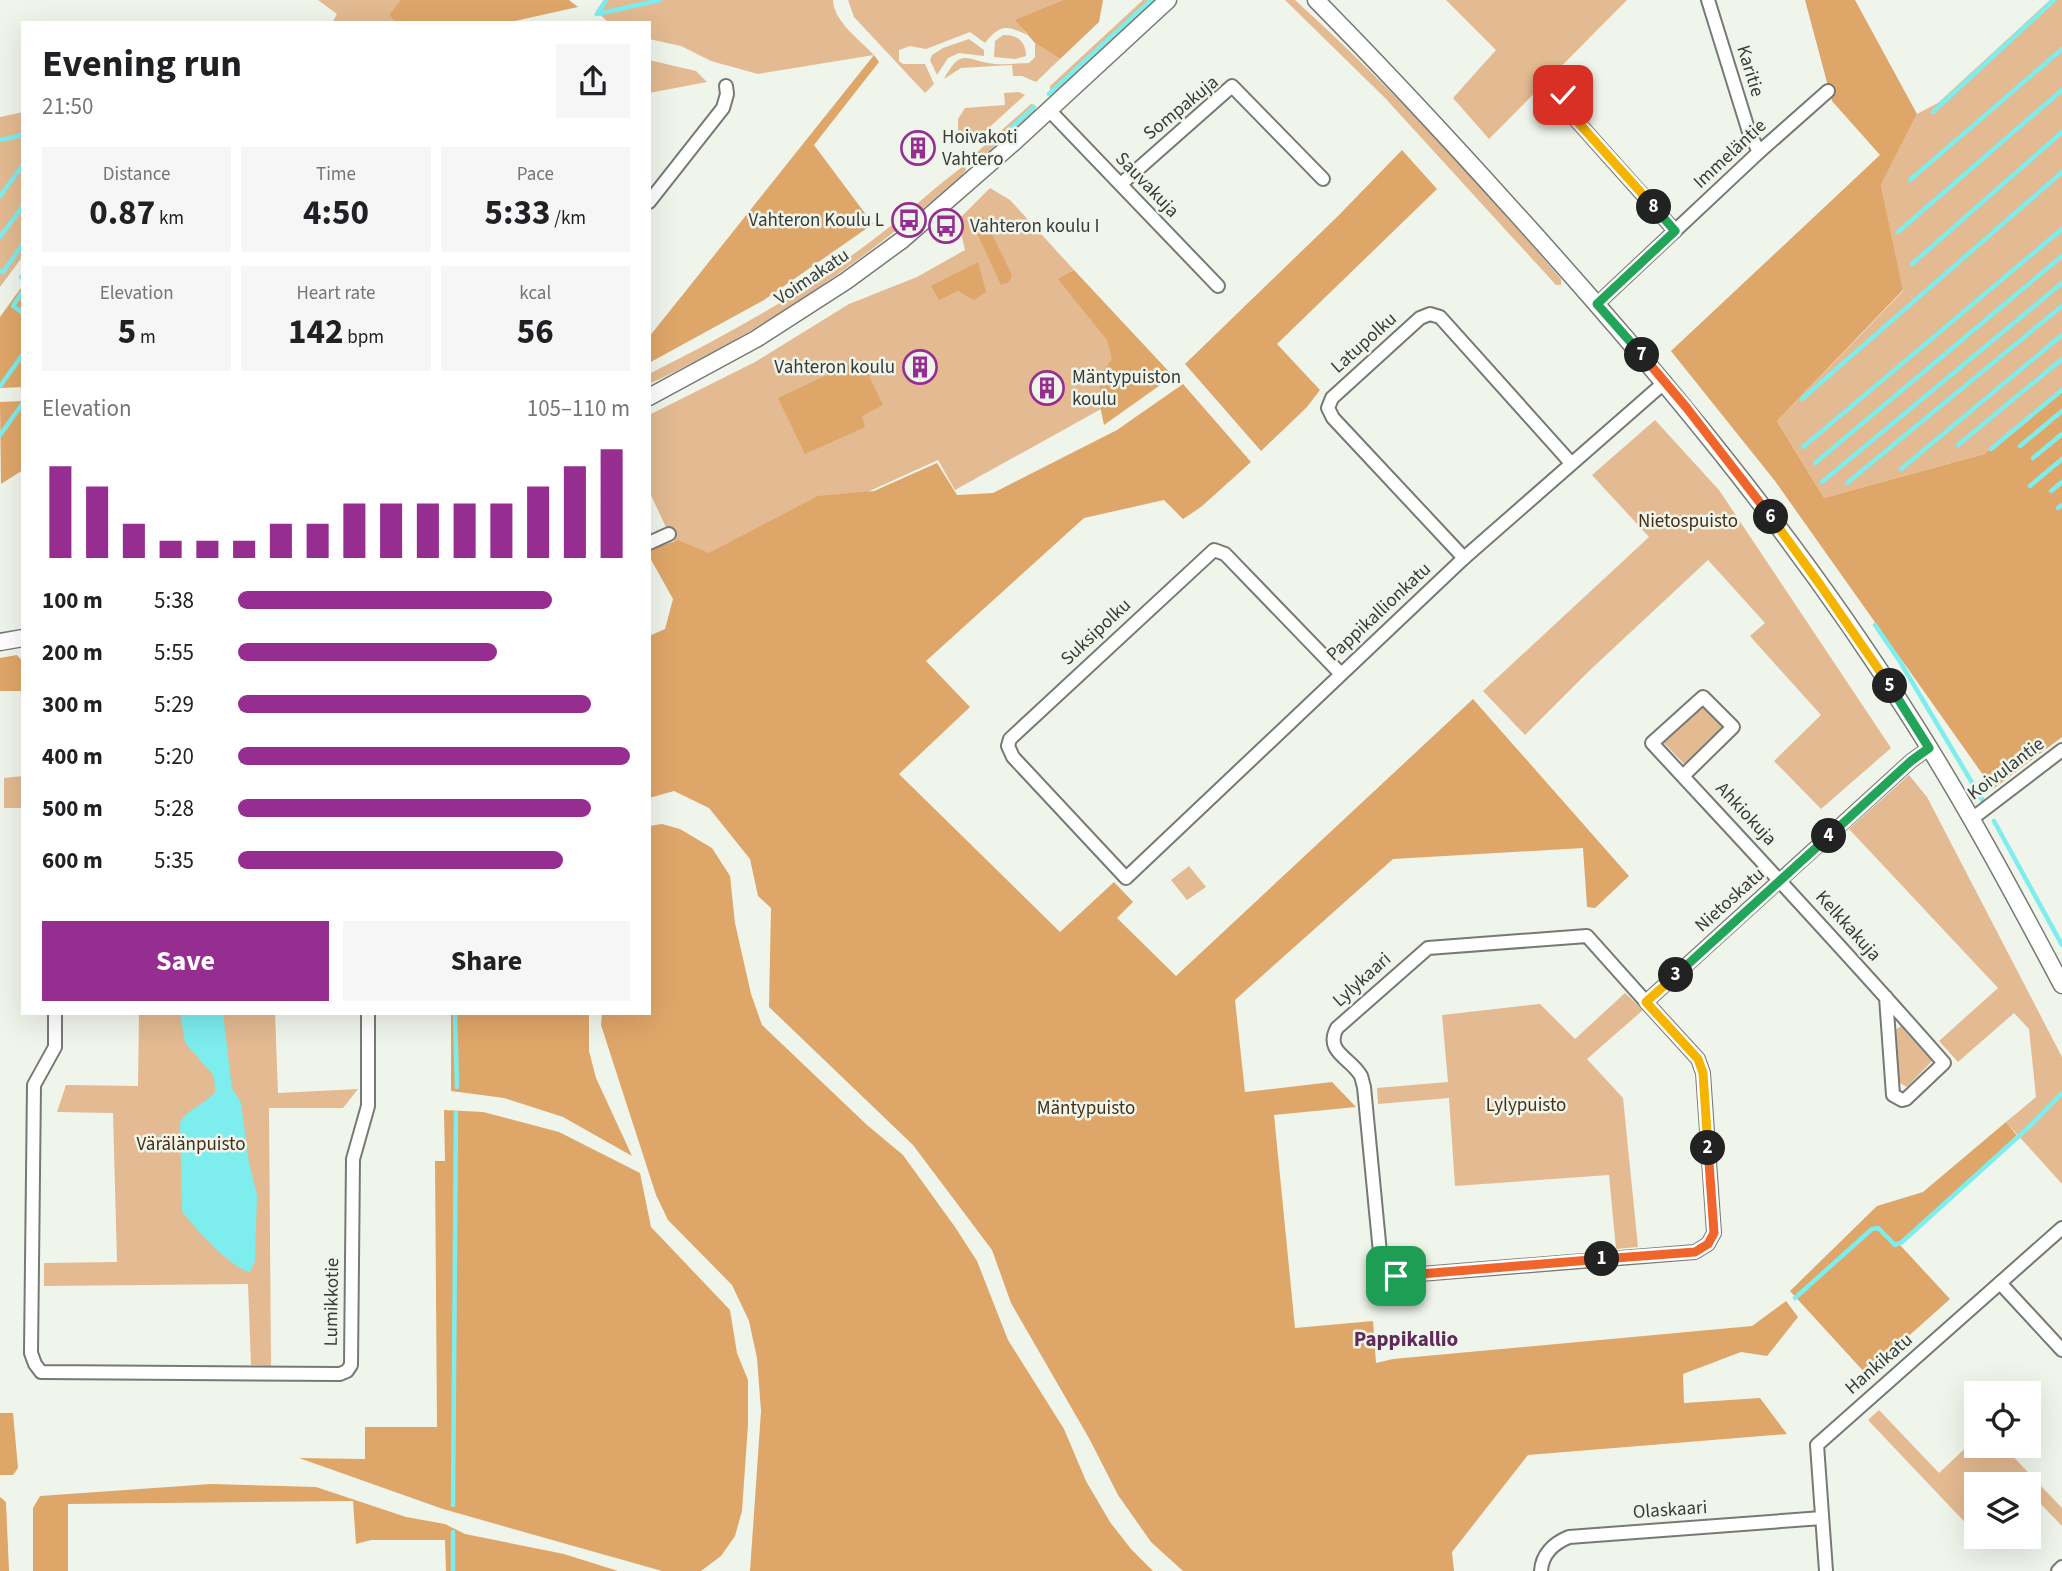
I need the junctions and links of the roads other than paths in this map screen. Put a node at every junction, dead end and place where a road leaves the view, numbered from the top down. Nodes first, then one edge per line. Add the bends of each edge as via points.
1 (1168, 0) edge
2 (1315, 0) edge
3 (1708, 0) edge
4 (726, 86) dead end
5 (1828, 91) dead end
6 (1563, 95) dead end
7 (1049, 110) junction
8 (1759, 152) junction
9 (1323, 179) dead end
10 (1121, 184) junction
11 (651, 199) edge
12 (1675, 231) junction
13 (1218, 286) dead end
14 (1597, 304) junction
15 (1665, 382) junction
16 (651, 396) edge
17 (1571, 463) junction
18 (669, 534) dead end
19 (651, 539) edge
20 (1464, 558) junction
21 (21, 638) edge
22 (0, 642) edge
23 (1341, 674) junction
24 (1929, 748) junction
25 (2062, 750) edge
26 (1683, 776) junction
27 (1973, 818) junction
28 (1126, 878) joint
29 (1780, 880) junction
30 (2062, 985) edge
31 (1886, 998) junction
32 (1646, 1002) junction
33 (55, 1015) edge
34 (368, 1015) edge
35 (2062, 1228) edge
36 (2000, 1283) junction
37 (2062, 1350) edge
38 (1822, 1518) junction
39 (2062, 1567) edge
40 (1541, 1571) edge
41 (1826, 1571) edge
42 (2058, 1571) edge

1 - 7 street, Voimakatu
2 - 14 street
3 - 8 street, Karitie
4 - 11 street via 723,108
5 - 8 street, Immeläntie
6 - 12 street via 1567,110
7 - 10 street, Sauvakuja
7 - 16 street, Voimakatu via 902,240 846,281 756,339
8 - 12 street, Immeläntie
9 - 10 street, Sompakuja via 1232,86
10 - 13 street, Sauvakuja
12 - 14 street, Immeläntie
14 - 15 street
15 - 17 street, Pappikallionkatu
15 - 24 street via 1821,586
17 - 20 street, Pappikallionkatu
17 - 20 street, Latupolku via 1440,317 1420,318 1332,398 1328,408
18 - 19 street
20 - 23 street, Pappikallionkatu
21 - 22 street
23 - 28 street, Pappikallionkatu
23 - 28 street, Suksipolku via 1225,555 1214,550 1010,740 1013,757
24 - 27 street
24 - 29 street, Nietoskatu
25 - 27 street, Koivulantie
26 - 26 street, Ahkiokuja via 1733,727 1703,697 1652,743
26 - 29 street, Ahkiokuja
27 - 30 street
29 - 31 street, Kelkkakuja
29 - 32 street, Nietoskatu
31 - 31 street, Kelkkakuja via 1893,1095 1902,1100 1944,1063
32 - 32 street, Lylykaari via 1587,936 1428,948 1338,1028 1333,1036 1335,1050 1360,1076 1364,1087 1381,1263 1388,1273 1396,1276 1695,1252 1708,1244 1714,1233 1703,1073 1698,1059
33 - 34 street, Lumikkotie via 55,1046 34,1085 31,1353 41,1372 340,1374 351,1365 353,1159 369,1098
35 - 36 street, Hankikatu
36 - 37 street
36 - 38 street, Hankikatu via 1817,1445
38 - 40 street, Olaskaari via 1569,1537 1551,1549
38 - 41 street, Hankikatu
39 - 42 street

